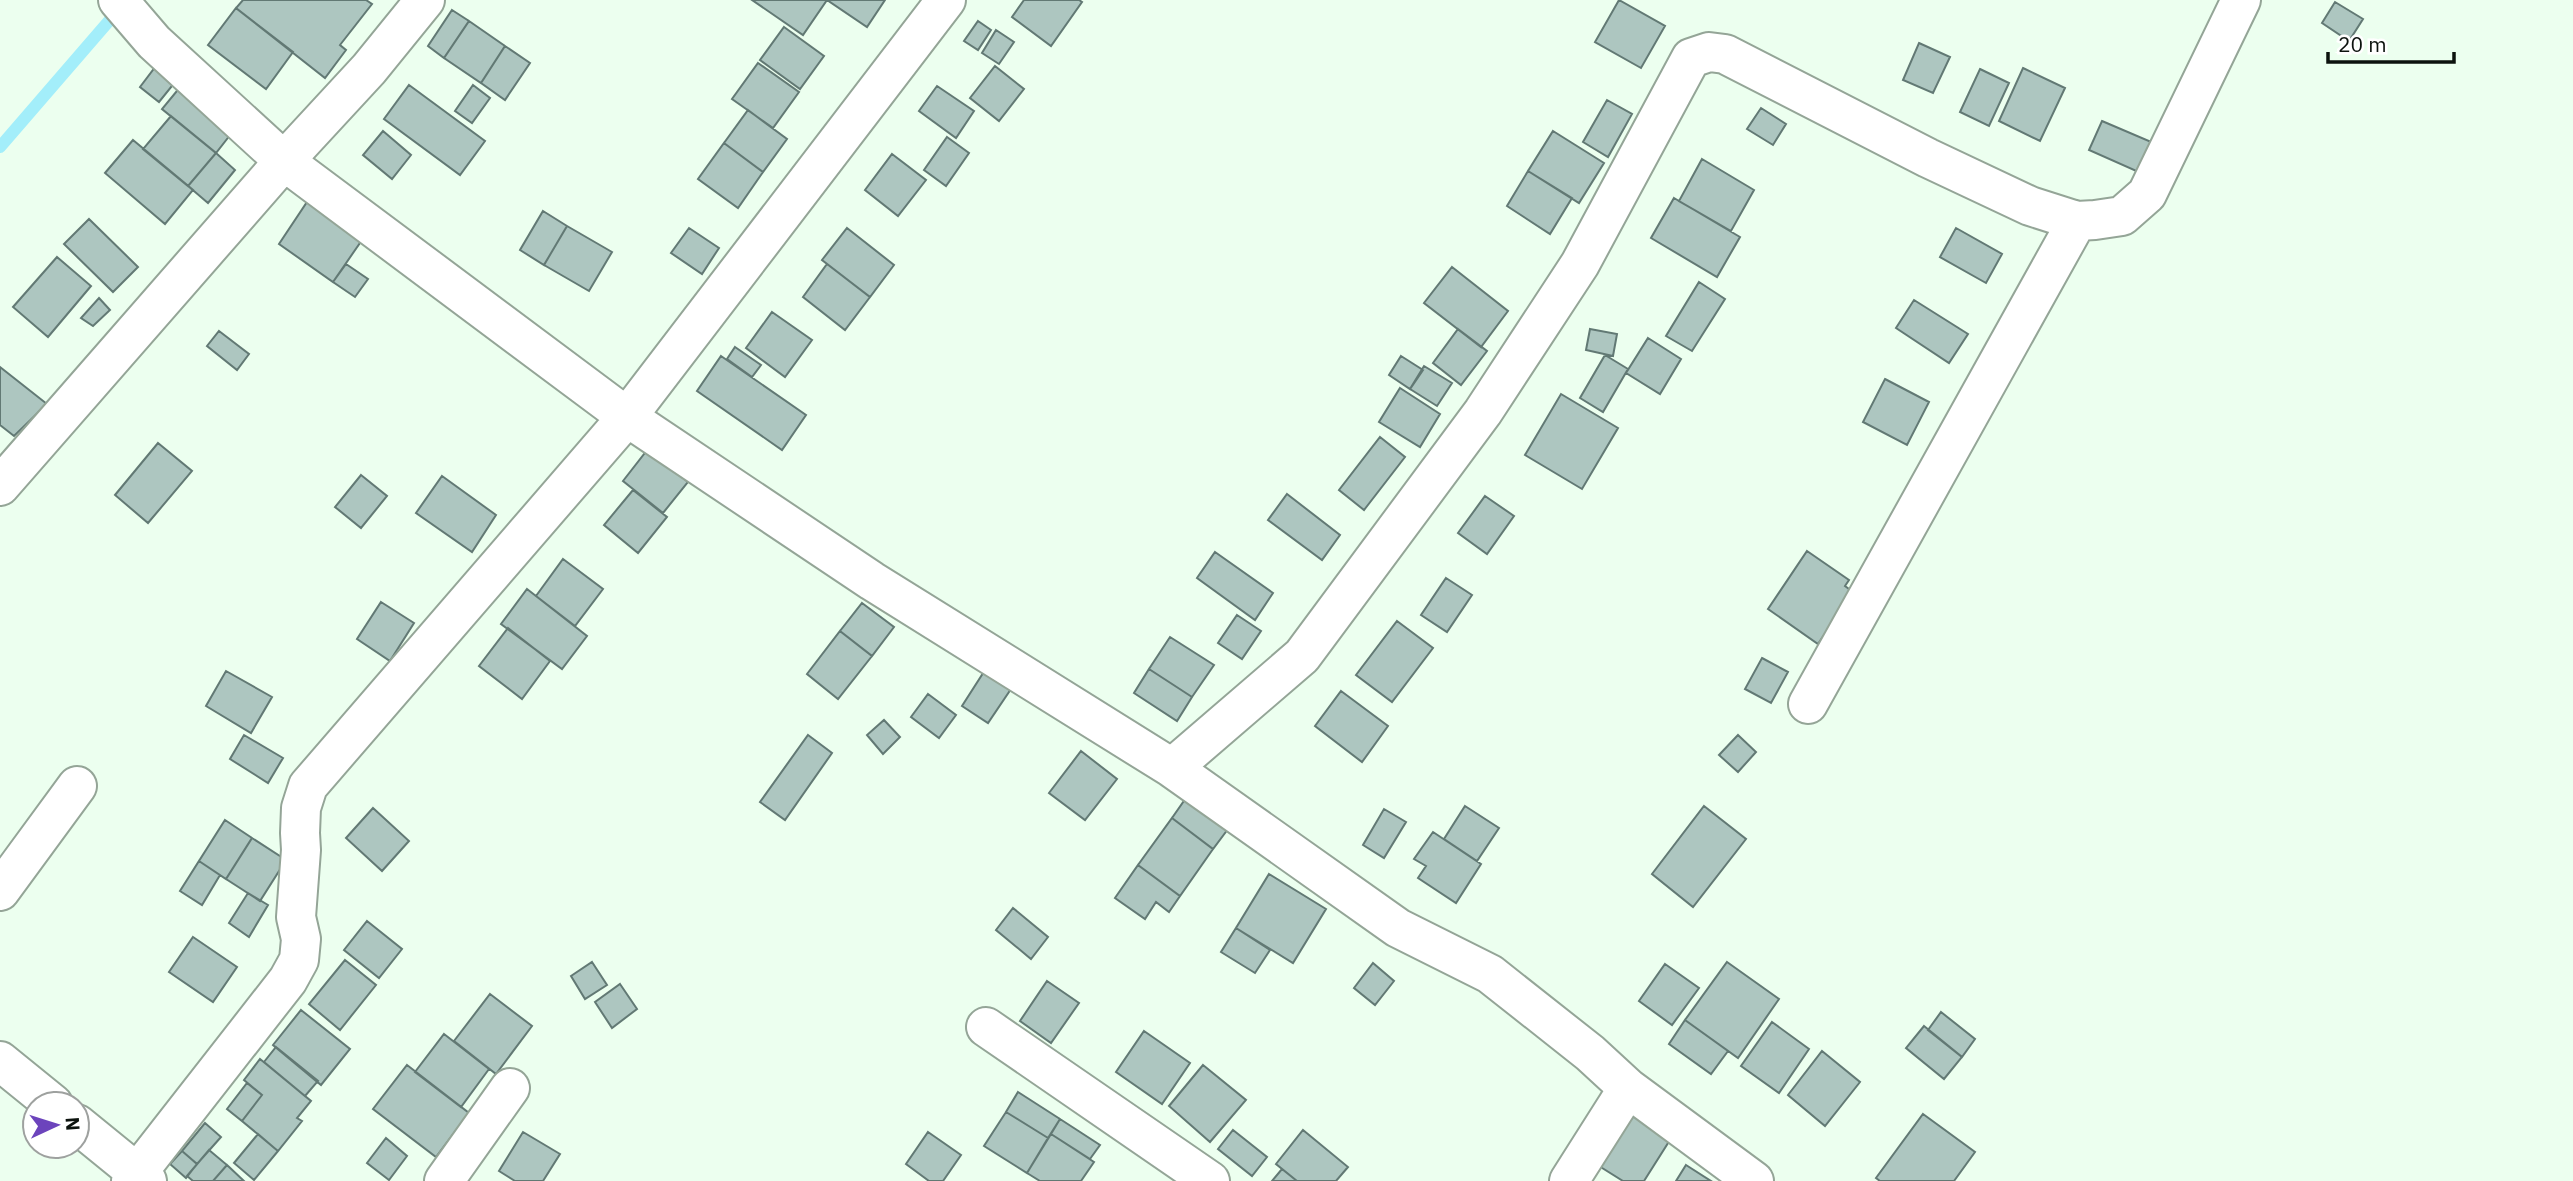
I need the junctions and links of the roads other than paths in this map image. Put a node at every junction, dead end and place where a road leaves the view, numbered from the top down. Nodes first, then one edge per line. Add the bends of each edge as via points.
1 (118, 0) edge
2 (425, 0) edge
3 (946, 0) edge
4 (2241, 0) edge
5 (284, 161) junction
6 (2077, 221) junction
7 (627, 417) junction
8 (0, 486) edge
9 (1808, 704) dead end
10 (1172, 768) junction
11 (77, 786) dead end
12 (0, 891) edge
13 (986, 1027) dead end
14 (0, 1061) edge
15 (510, 1088) dead end
16 (1628, 1088) junction
17 (36, 1090) edge
18 (91, 1136) edge
19 (138, 1178) edge
20 (444, 1181) edge
21 (1210, 1181) edge
22 (1569, 1181) edge
23 (1754, 1181) edge

1 - 5 street via 155,42
2 - 5 street
3 - 7 street
4 - 6 street via 2147,194 2122,216
5 - 7 street
5 - 8 street
6 - 9 street
6 - 10 street via 2030,206 1726,54 1709,52 1691,58 1580,264 1483,412 1302,656
7 - 10 street via 872,581
7 - 19 street via 308,786 301,808 296,917 299,960
10 - 16 street via 1398,928 1490,974
11 - 12 street
13 - 21 street
14 - 17 street
15 - 20 street
16 - 22 street
16 - 23 street
18 - 19 street

